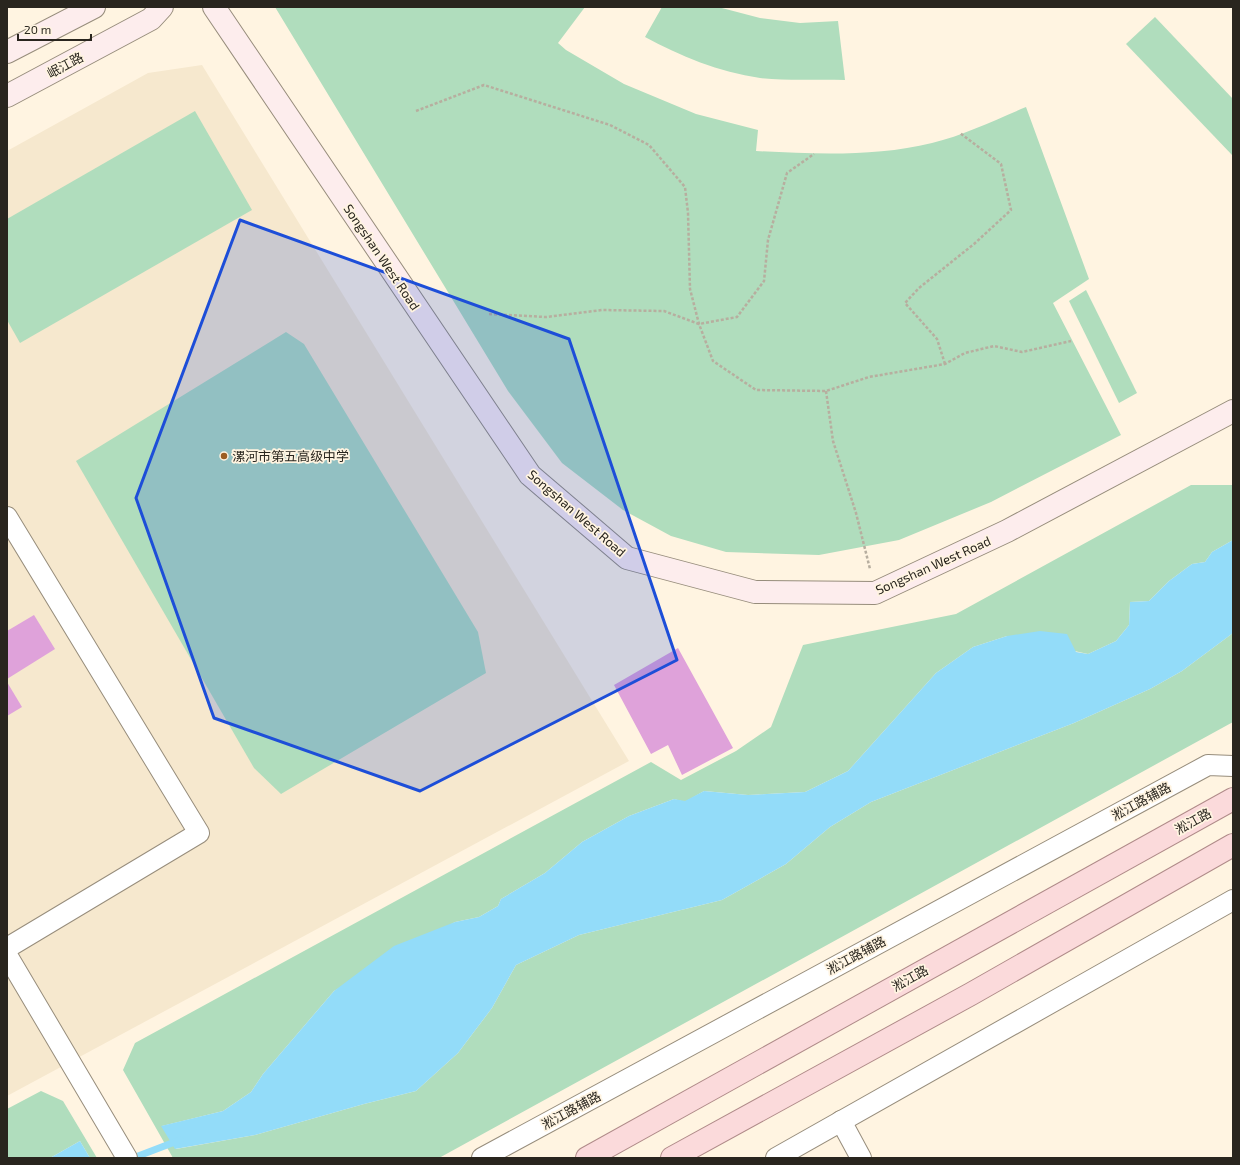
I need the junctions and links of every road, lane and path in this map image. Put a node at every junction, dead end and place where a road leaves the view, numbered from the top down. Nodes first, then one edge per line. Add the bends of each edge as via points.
1 (94, 7) edge
2 (162, 7) edge
3 (214, 7) edge
4 (7, 52) edge
5 (7, 96) edge
6 (416, 111) dead end
7 (960, 133) dead end
8 (814, 154) dead end
9 (489, 314) dead end
10 (699, 324) junction
11 (1071, 341) dead end
12 (945, 364) junction
13 (826, 391) junction
14 (1233, 411) edge
15 (7, 517) edge
16 (875, 593) junction
17 (1233, 766) edge
18 (1233, 799) edge
19 (1233, 846) edge
20 (1233, 900) edge
21 (7, 948) edge
22 (7, 955) edge
23 (841, 1121) junction
24 (127, 1158) edge
25 (482, 1158) edge
26 (586, 1158) edge
27 (672, 1158) edge
28 (776, 1158) edge
29 (861, 1158) edge

1 - 4 main road
2 - 5 main road, 岷江路 via 151,19
3 - 16 main road, Songshan West Road via 530,476 627,558 755,592
6 - 10 path via 484,84 610,124 649,145 685,187 690,289
7 - 12 path via 1001,164 1011,210 974,244 919,288 905,303 936,339
8 - 10 path via 787,173 768,240 764,281 737,317
9 - 10 path via 546,317 602,310 664,311
10 - 13 path via 713,361 756,390
11 - 12 path via 1022,352 994,346 965,353
12 - 13 path via 869,377
13 - 16 path via 833,441 856,513
14 - 16 main road, Songshan West Road via 1007,531
15 - 21 street via 199,833
17 - 25 street, 淞江路辅路 via 1208,765
18 - 26 main road, 淞江路
19 - 27 main road via 971,994
20 - 23 street
22 - 24 street
23 - 28 street
23 - 29 street

